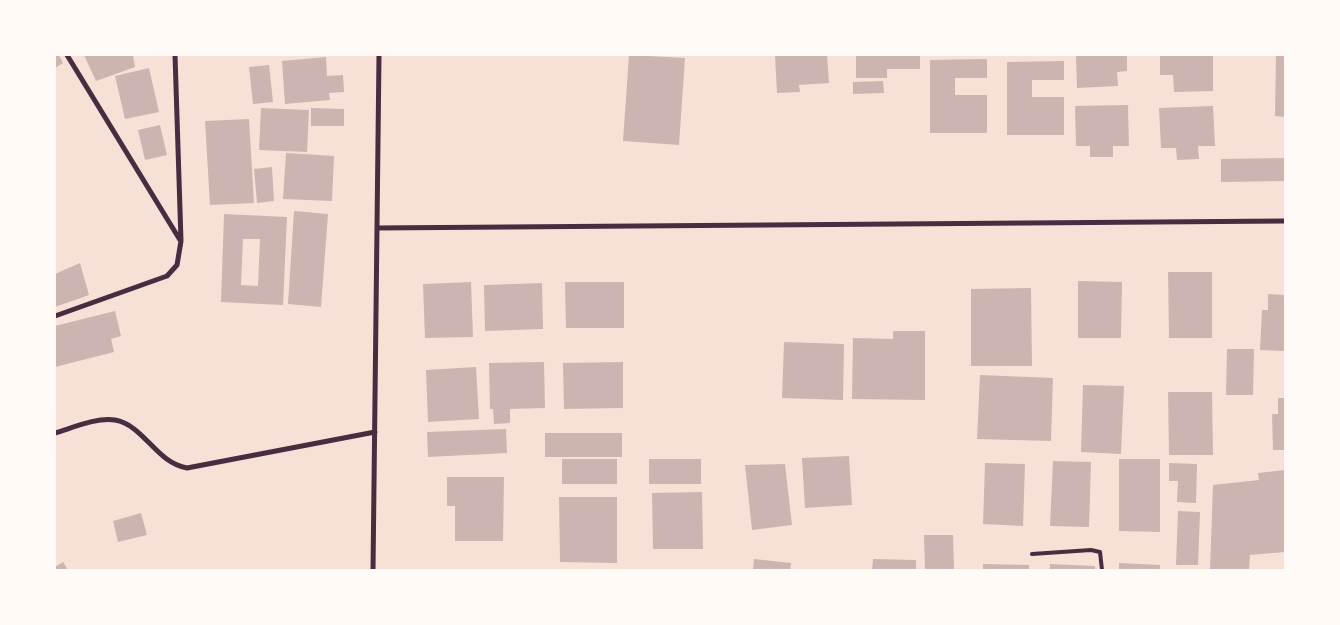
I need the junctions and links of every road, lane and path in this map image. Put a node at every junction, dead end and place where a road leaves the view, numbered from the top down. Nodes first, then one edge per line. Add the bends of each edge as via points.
1 (67, 55) edge
2 (175, 55) edge
3 (379, 55) edge
4 (1285, 222) edge
5 (376, 228) junction
6 (181, 240) junction
7 (55, 316) edge
8 (375, 432) junction
9 (55, 433) edge
10 (1032, 554) dead end
11 (373, 570) edge
12 (1102, 570) edge

1 - 6 street
2 - 6 street
3 - 5 street
4 - 5 street
5 - 8 street
6 - 7 street via 177,265 167,276
8 - 9 street via 188,468 169,463 127,424 114,420
8 - 11 street
10 - 12 lane via 1092,550 1100,552

